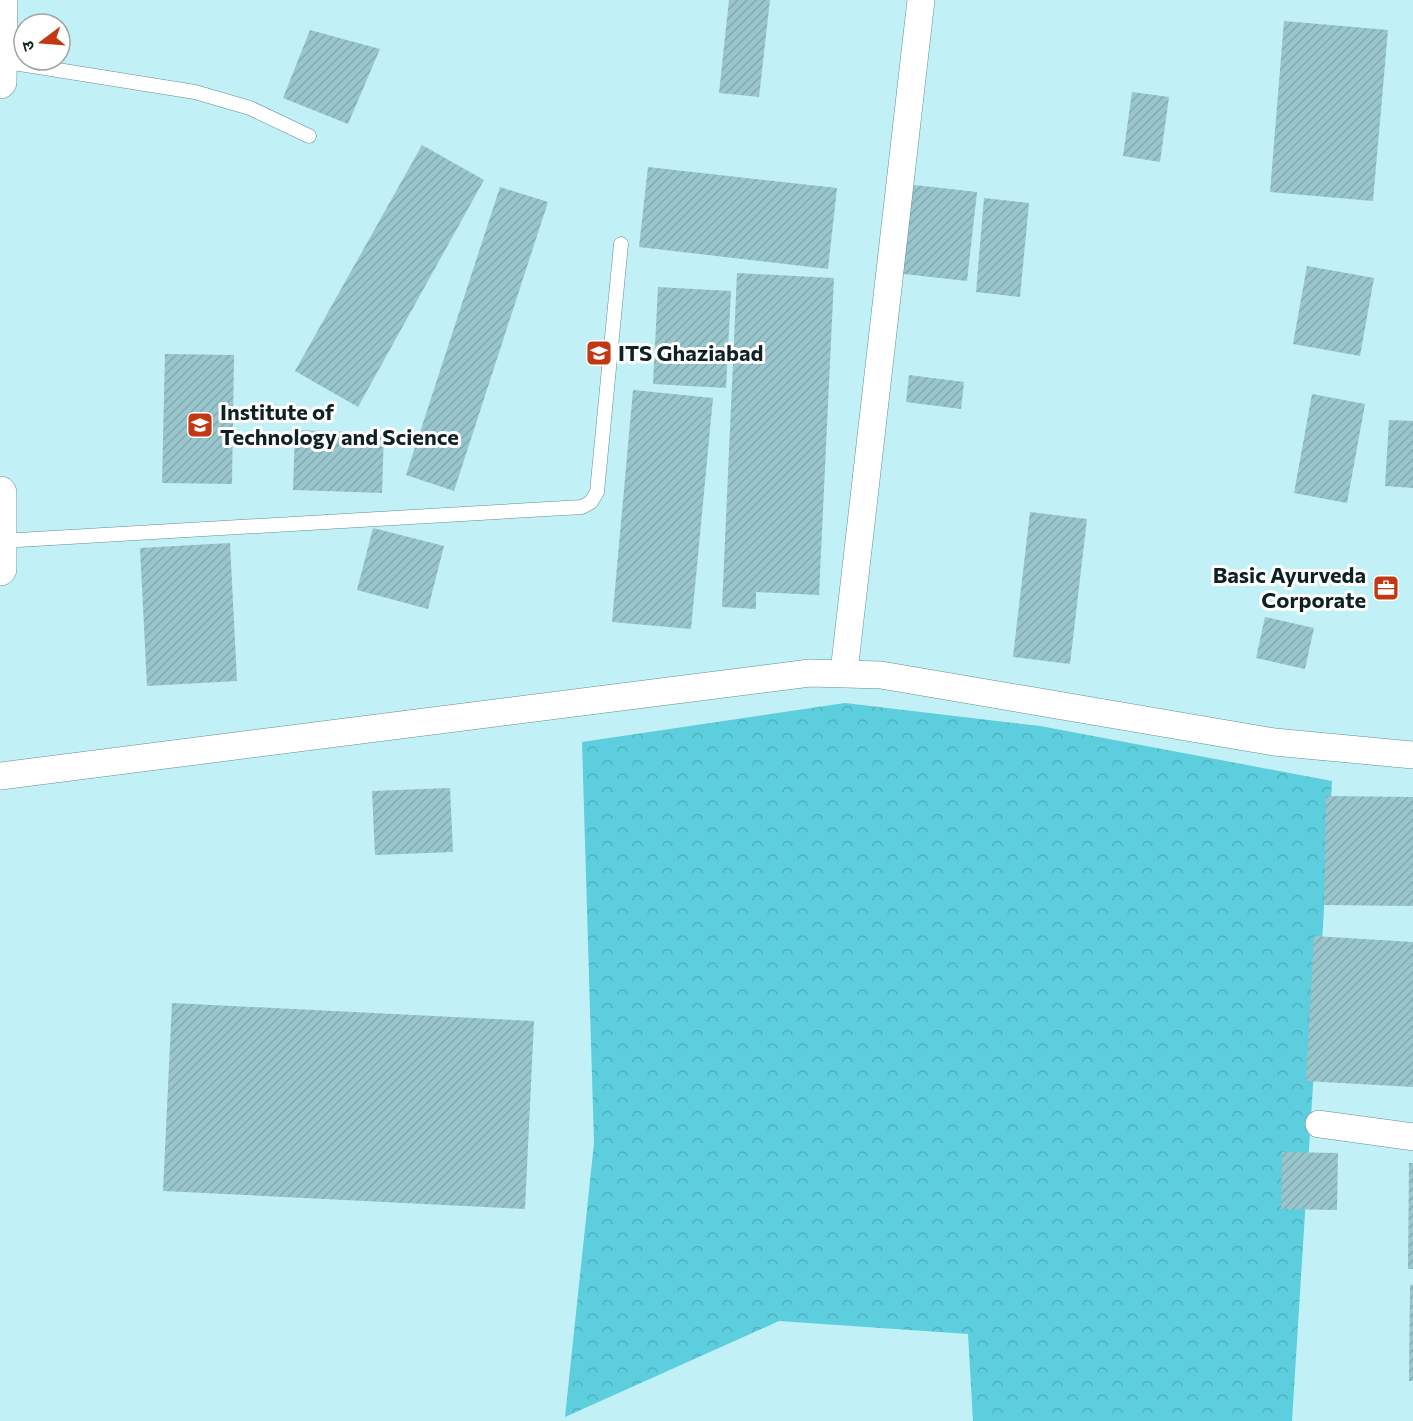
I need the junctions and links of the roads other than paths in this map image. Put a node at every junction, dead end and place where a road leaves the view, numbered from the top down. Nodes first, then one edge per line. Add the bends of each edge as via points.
1 (1, 0) edge
2 (921, 0) edge
3 (1, 61) edge
4 (0, 82) edge
5 (309, 136) dead end
6 (621, 244) dead end
7 (0, 492) edge
8 (1, 555) edge
9 (843, 672) junction
10 (1413, 755) edge
11 (0, 776) edge
12 (1319, 1124) dead end
13 (1413, 1137) edge

1 - 3 highway
2 - 9 street
3 - 4 highway
3 - 5 lane via 195,92 249,108
6 - 8 lane via 597,492 582,507
7 - 8 highway
9 - 10 street via 881,675 1274,742
9 - 11 street via 800,674
12 - 13 street

